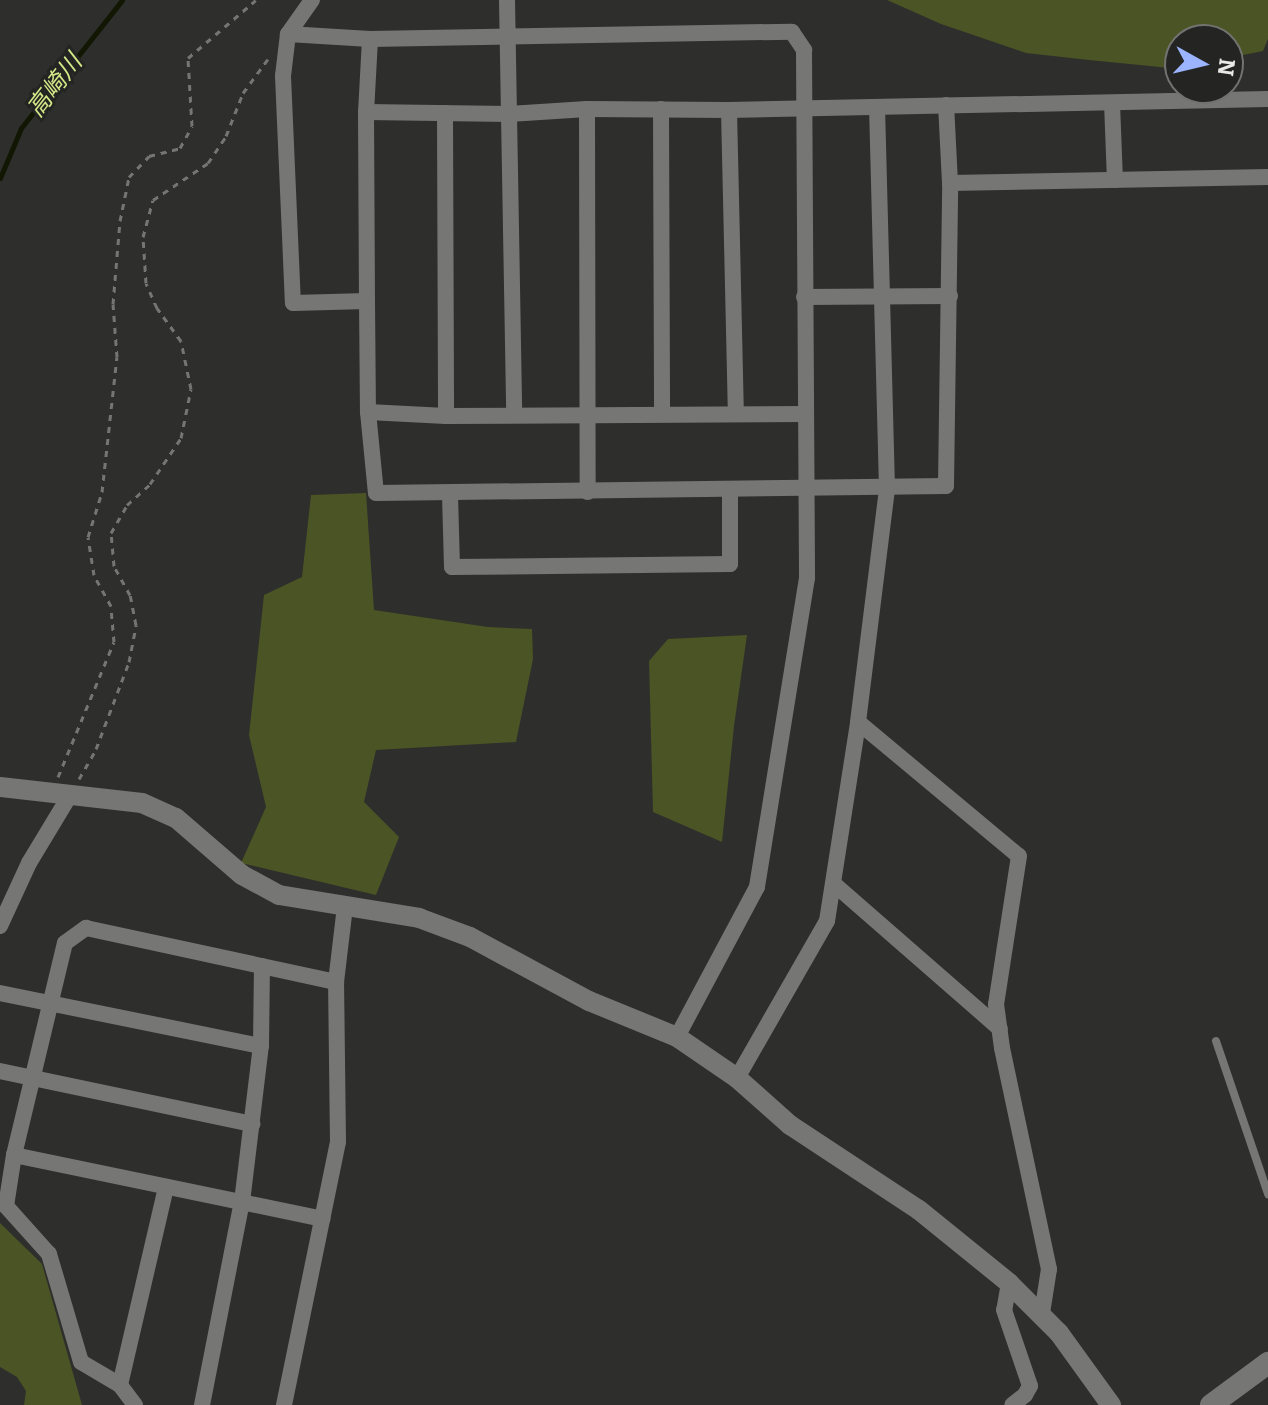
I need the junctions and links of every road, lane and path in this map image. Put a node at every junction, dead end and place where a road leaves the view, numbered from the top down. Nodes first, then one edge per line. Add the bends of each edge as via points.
1 (256, 0) edge
2 (312, 0) edge
3 (507, 0) edge
4 (288, 34) junction
5 (510, 37) junction
6 (370, 39) junction
7 (1268, 99) edge
8 (1112, 103) junction
9 (946, 105) junction
10 (802, 107) junction
11 (877, 107) junction
12 (587, 109) junction
13 (661, 109) junction
14 (729, 110) junction
15 (366, 112) junction
16 (445, 113) junction
17 (509, 114) junction
18 (1268, 177) edge
19 (1115, 180) junction
20 (950, 183) junction
21 (950, 296) junction
22 (804, 297) junction
23 (882, 298) junction
24 (367, 301) junction
25 (368, 412) junction
26 (662, 413) junction
27 (736, 413) junction
28 (588, 414) junction
29 (805, 414) junction
30 (514, 415) junction
31 (446, 416) junction
32 (887, 488) junction
33 (805, 490) junction
34 (730, 491) junction
35 (588, 492) junction
36 (450, 495) junction
37 (858, 722) junction
38 (0, 787) edge
39 (60, 794) junction
40 (834, 884) junction
41 (345, 906) junction
42 (0, 926) edge
43 (262, 966) junction
44 (336, 982) junction
45 (0, 993) edge
46 (52, 1002) junction
47 (1000, 1029) junction
48 (677, 1037) junction
49 (1216, 1041) dead end
50 (261, 1046) junction
51 (0, 1071) edge
52 (34, 1077) junction
53 (737, 1078) junction
54 (252, 1124) junction
55 (14, 1155) junction
56 (166, 1187) junction
57 (1268, 1194) edge
58 (242, 1202) junction
59 (322, 1219) junction
60 (1009, 1283) junction
61 (1042, 1313) junction
62 (1268, 1363) edge
63 (120, 1385) junction
64 (135, 1405) edge
65 (202, 1405) edge
66 (284, 1405) edge
67 (1012, 1405) edge
68 (1111, 1405) edge
69 (1211, 1405) edge

1 - 39 path via 188,58 192,126 180,148 149,156 129,177 113,304 117,357 104,477 88,537 94,575 111,606 114,642
2 - 4 street
3 - 5 street
4 - 6 street
4 - 24 street via 283,76 293,303
4 - 39 path via 243,93 226,136 208,163 153,200 143,237 146,283 181,341 191,389 181,438 111,533 114,566 130,595 136,625 129,662 101,734
5 - 6 street
5 - 10 street via 792,32 804,50
5 - 17 street
6 - 15 street
7 - 8 street
8 - 9 street
8 - 19 street
9 - 11 street
9 - 20 street
10 - 11 street
10 - 14 street
10 - 22 street
11 - 23 street
12 - 13 street
12 - 17 street
12 - 28 street
13 - 14 street
13 - 26 street
14 - 27 street
15 - 16 street
15 - 24 street
16 - 17 street
16 - 31 street
17 - 30 street
18 - 19 street
19 - 20 street
20 - 21 street
21 - 23 street
21 - 32 street via 946,486
22 - 23 street
22 - 29 street
23 - 32 street
24 - 25 street
25 - 31 street
25 - 36 street via 376,493
26 - 27 street
26 - 28 street
27 - 29 street
28 - 30 street
28 - 35 street
29 - 33 street
30 - 31 street
32 - 33 street
32 - 37 street
33 - 34 street
33 - 48 street via 807,578 757,887
34 - 35 street
34 - 36 street via 730,564 452,567
35 - 36 street
37 - 40 street
37 - 47 street via 1019,856 996,1004
38 - 39 street
39 - 41 street via 142,803 176,818 242,875 279,895
39 - 42 street
40 - 47 street
40 - 53 street via 827,921
41 - 44 street
41 - 48 street via 419,918 470,937 589,1001
43 - 44 street
43 - 46 street via 86,928 65,943
43 - 50 street
44 - 59 street via 338,1142
45 - 46 street
46 - 50 street
46 - 52 street
47 - 61 street via 1049,1269
48 - 53 street
49 - 57 lane
50 - 54 street
51 - 52 street
52 - 54 street
52 - 55 street
53 - 60 street via 790,1125 919,1210
54 - 58 street
55 - 56 street
55 - 63 street via 6,1206 49,1254 81,1362
56 - 58 street
56 - 63 street
58 - 59 street
58 - 65 street
59 - 66 street
60 - 61 street
60 - 67 street via 1004,1310 1030,1386
61 - 68 street
62 - 69 main road
63 - 64 street

